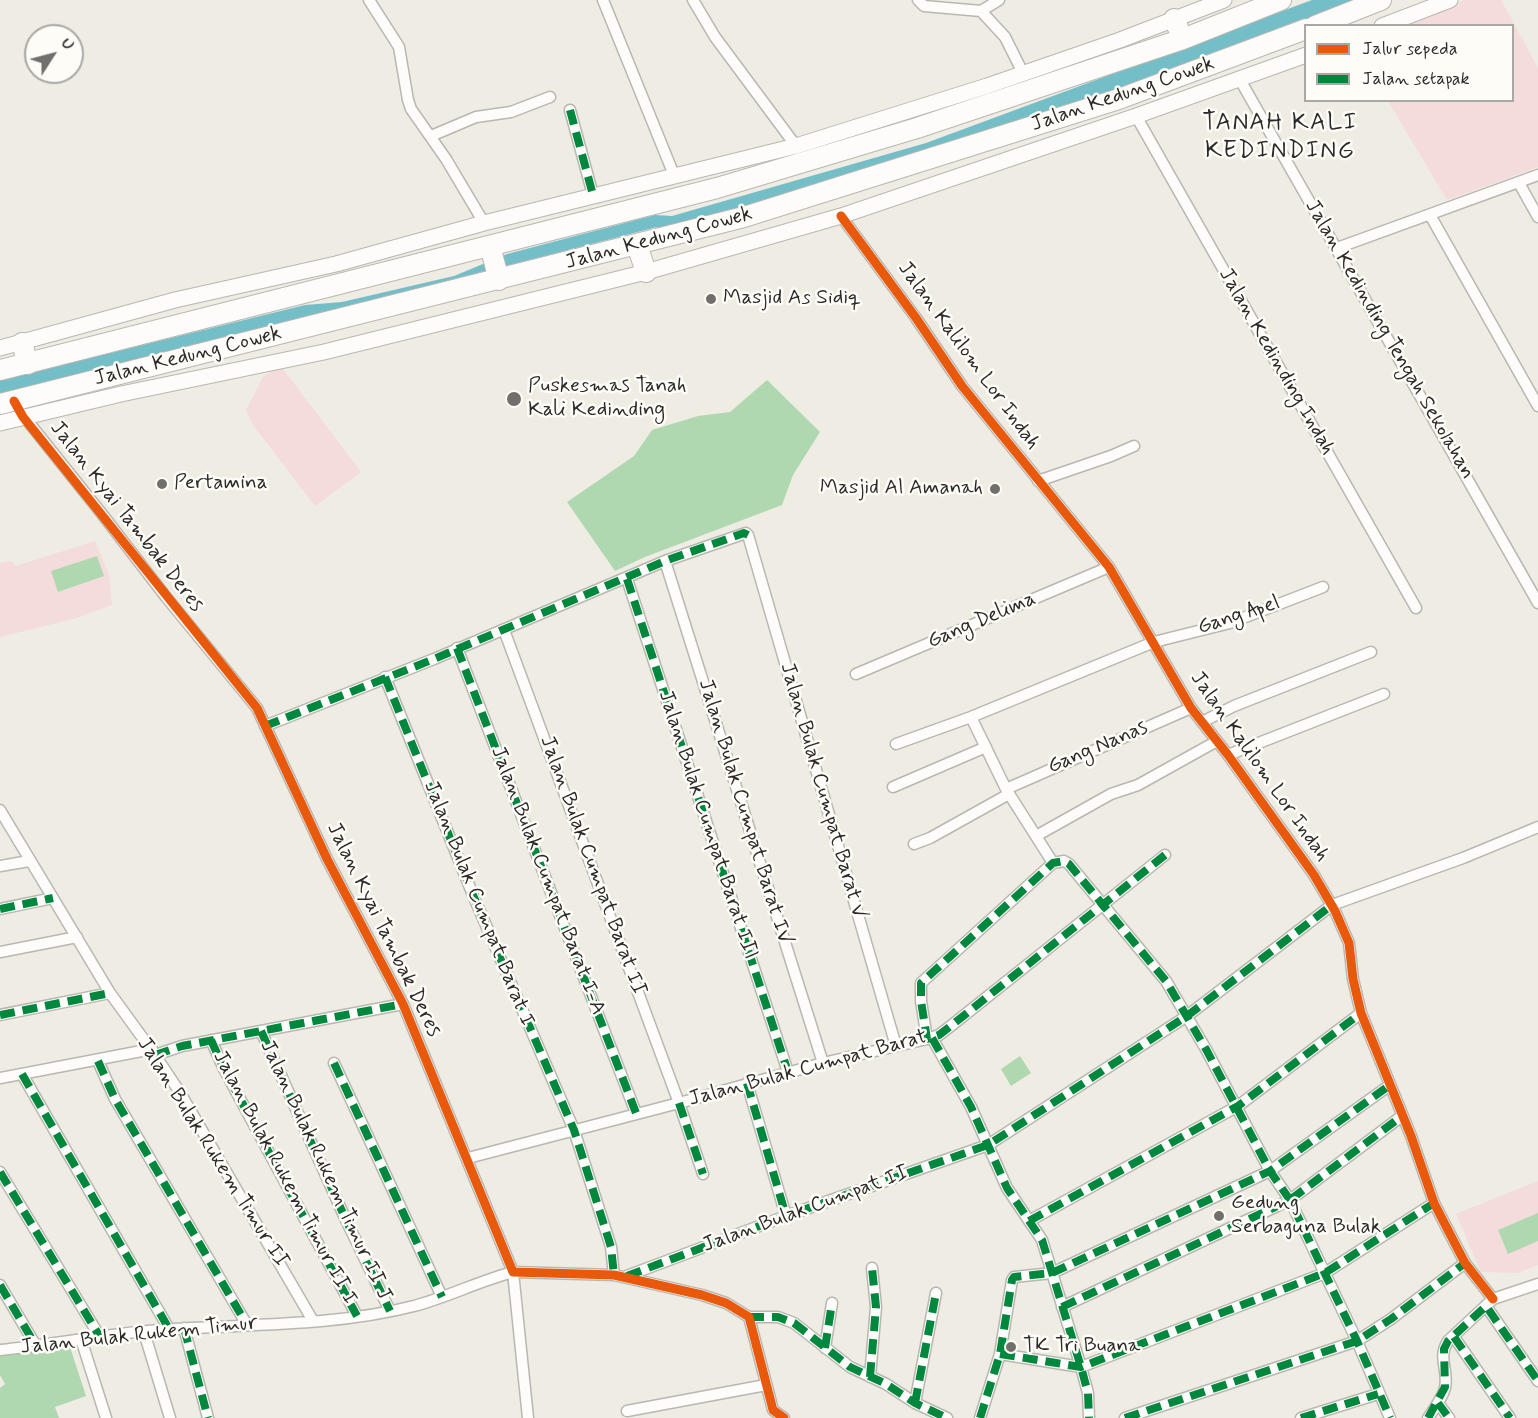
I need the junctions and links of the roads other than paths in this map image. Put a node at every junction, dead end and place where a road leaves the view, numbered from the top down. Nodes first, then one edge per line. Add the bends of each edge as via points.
1 (369, 0) edge
2 (603, 0) edge
3 (693, 0) edge
4 (918, 0) edge
5 (999, 0) edge
6 (1224, 0) edge
7 (1281, 0) edge
8 (1381, 0) edge
9 (1450, 0) edge
10 (981, 11) junction
11 (1174, 19) junction
12 (1340, 21) edge
13 (1325, 24) edge
14 (1387, 24) edge
15 (1304, 29) edge
16 (1183, 39) junction
17 (1304, 55) edge
18 (1023, 73) junction
19 (1239, 78) junction
20 (550, 97) dead end
21 (570, 110) dead end
22 (1136, 117) junction
23 (431, 136) junction
24 (796, 146) junction
25 (674, 175) junction
26 (1538, 176) edge
27 (1519, 183) junction
28 (593, 195) junction
29 (1430, 215) junction
30 (841, 216) junction
31 (1538, 217) edge
32 (484, 223) junction
33 (638, 245) junction
34 (1337, 248) junction
35 (495, 264) junction
36 (646, 272) junction
37 (462, 274) junction
38 (22, 343) junction
39 (0, 348) edge
40 (28, 364) junction
41 (0, 370) edge
42 (1538, 406) edge
43 (12, 407) edge
44 (0, 423) edge
45 (1134, 446) dead end
46 (1038, 481) junction
47 (665, 561) junction
48 (1109, 567) junction
49 (627, 579) junction
50 (1323, 587) dead end
51 (1538, 603) edge
52 (1416, 608) dead end
53 (504, 630) junction
54 (1154, 642) junction
55 (457, 648) junction
56 (1371, 652) dead end
57 (856, 674) dead end
58 (385, 677) junction
59 (1384, 694) dead end
60 (1191, 708) junction
61 (971, 717) junction
62 (1202, 722) junction
63 (265, 726) junction
64 (1216, 741) junction
65 (896, 744) dead end
66 (986, 747) junction
67 (1228, 755) junction
68 (893, 787) dead end
69 (1007, 791) junction
70 (0, 810) edge
71 (1538, 828) edge
72 (1036, 836) junction
73 (914, 844) dead end
74 (1165, 855) dead end
75 (29, 861) junction
76 (1053, 863) junction
77 (0, 867) edge
78 (53, 898) junction
79 (1332, 905) junction
80 (1103, 907) junction
81 (0, 909) edge
82 (77, 937) junction
83 (0, 952) edge
84 (110, 993) junction
85 (403, 1004) junction
86 (1361, 1013) junction
87 (0, 1015) edge
88 (1186, 1016) junction
89 (261, 1031) junction
90 (930, 1038) junction
91 (211, 1040) junction
92 (896, 1046) junction
93 (154, 1052) junction
94 (98, 1061) junction
95 (334, 1063) dead end
96 (823, 1063) junction
97 (788, 1072) junction
98 (22, 1074) junction
99 (0, 1078) edge
100 (747, 1083) junction
101 (1390, 1085) junction
102 (679, 1103) junction
103 (1238, 1106) junction
104 (636, 1113) junction
105 (1402, 1116) junction
106 (574, 1130) junction
107 (988, 1145) junction
108 (468, 1158) junction
109 (1270, 1171) junction
110 (0, 1172) edge
111 (703, 1174) dead end
112 (1290, 1200) junction
113 (1434, 1203) junction
114 (786, 1216) junction
115 (1029, 1221) junction
116 (1465, 1263) junction
117 (872, 1268) dead end
118 (513, 1272) junction
119 (1052, 1273) junction
120 (1325, 1273) junction
121 (619, 1276) junction
122 (1538, 1284) edge
123 (0, 1285) edge
124 (936, 1293) dead end
125 (442, 1297) junction
126 (1489, 1302) junction
127 (832, 1303) dead end
128 (1062, 1307) junction
129 (390, 1311) junction
130 (357, 1316) junction
131 (749, 1317) junction
132 (313, 1321) junction
133 (247, 1324) junction
134 (183, 1328) junction
135 (169, 1329) junction
136 (144, 1332) junction
137 (100, 1337) junction
138 (1454, 1337) junction
139 (81, 1339) junction
140 (1357, 1341) junction
141 (36, 1346) junction
142 (825, 1348) junction
143 (0, 1350) edge
144 (1000, 1354) junction
145 (1081, 1367) junction
146 (870, 1377) junction
147 (1538, 1381) edge
148 (766, 1385) junction
149 (1378, 1394) junction
150 (915, 1403) junction
151 (1438, 1403) junction
152 (627, 1411) dead end
153 (773, 1414) edge
154 (106, 1418) edge
155 (170, 1418) edge
156 (208, 1418) edge
157 (528, 1418) edge
158 (784, 1418) edge
159 (947, 1418) edge
160 (980, 1418) edge
161 (1089, 1418) edge
162 (1125, 1418) edge
163 (1301, 1418) edge
164 (1390, 1418) edge
165 (1428, 1418) edge
166 (1449, 1418) edge
167 (1509, 1418) edge

1 - 23 street via 399,47 408,100
2 - 25 street
3 - 24 street via 715,37
4 - 10 street via 924,6
5 - 10 street
6 - 11 main road
7 - 16 highway, Jalan Kedung Cowek
8 - 12 highway
9 - 14 main road
10 - 18 street via 1005,37
11 - 16 highway
11 - 18 main road
12 - 13 highway
15 - 33 highway, Jalan Kedung Cowek via 1021,131 744,217
16 - 35 highway, Jalan Kedung Cowek via 884,138 717,188
17 - 19 main road, Jalan Kedung Cowek
18 - 24 main road
19 - 22 main road, Jalan Kedung Cowek
19 - 34 street, Jalan Kedinding Tengah Sekolahan
20 - 23 street via 511,112 476,117
21 - 28 street
22 - 30 main road, Jalan Kedung Cowek
22 - 52 street, Jalan Kedinding Indah
23 - 32 street
24 - 25 main road
25 - 28 main road
26 - 27 street
27 - 29 street
27 - 31 street
28 - 32 main road
29 - 34 street
29 - 42 street
30 - 36 main road, Jalan Kedung Cowek
30 - 46 street, Jalan Kalilom Lor Indah via 962,386
32 - 38 main road via 336,264 175,300
33 - 35 highway, Jalan Kedung Cowek
33 - 36 highway
34 - 51 street, Jalan Kedinding Tengah Sekolahan
35 - 37 highway, Jalan Kedung Cowek
35 - 37 highway, Jalan Kedung Cowek
36 - 43 main road, Jalan Kedung Cowek via 324,352 121,394
37 - 40 highway, Jalan Kedung Cowek
37 - 43 highway, Jalan Kedung Cowek
38 - 39 main road
38 - 40 highway
40 - 41 highway, Jalan Kedung Cowek
43 - 44 main road, Jalan Kedung Cowek
43 - 63 street, Jalan Kyai Tambak Deres via 257,708
45 - 46 street
46 - 48 street, Jalan Kalilom Lor Indah
47 - 49 street
47 - 92 street, Jalan Bulak Cumpat Barat V via 744,532 748,535
47 - 96 street, Jalan Bulak Cumpat Barat IV
48 - 54 street, Jalan Kalilom Lor Indah
48 - 57 street, Gang Delima
49 - 53 street
49 - 97 street, Jalan Bulak Cumpat Barat III
50 - 54 street, Gang Apel via 1230,623
53 - 55 street
53 - 102 street, Jalan Bulak Cumpat Barat II
54 - 60 street, Jalan Kalilom Lor Indah
54 - 61 street, Gang Apel
55 - 58 street
55 - 104 street, Jalan Bulak Cumpat Barat I-A
56 - 62 street
58 - 63 street
58 - 106 street, Jalan Bulak Cumpat Barat I
59 - 67 street
60 - 62 street, Jalan Kalilom Lor Indah
60 - 69 street, Gang Nanas
61 - 65 street, Gang Apel
61 - 66 street
62 - 64 street, Jalan Kalilom Lor Indah
63 - 85 street, Jalan Kyai Tambak Deres via 327,859
64 - 67 street, Jalan Kalilom Lor Indah
64 - 72 street
66 - 68 street
66 - 69 street
67 - 79 street, Jalan Kalilom Lor Indah
69 - 72 street
69 - 73 street, Gang Nanas
70 - 75 street, Jalan Bulak Rukem Timur II
71 - 79 street, Jalan Bulak Cumpat II
72 - 76 street
74 - 80 street, Jalan Bulak Cumpat Barat
75 - 77 street
75 - 78 street, Jalan Bulak Rukem Timur II
76 - 80 street via 1069,864
76 - 90 street via 921,982 921,1001
78 - 81 street
78 - 82 street, Jalan Bulak Rukem Timur II
79 - 86 street, Jalan Kalilom Lor Indah via 1349,943
79 - 88 street, Jalan Bulak Cumpat II
80 - 88 street via 1166,981
80 - 90 street, Jalan Bulak Cumpat Barat
82 - 83 street
82 - 84 street, Jalan Bulak Rukem Timur II
84 - 87 street
84 - 93 street, Jalan Bulak Rukem Timur II
85 - 89 street
85 - 108 street, Jalan Kyai Tambak Deres
86 - 101 street, Jalan Kalilom Lor Indah
86 - 103 street
88 - 103 street
88 - 107 street, Jalan Bulak Cumpat II
89 - 91 street
89 - 129 street, Jalan Bulak Rukem Timur II J
90 - 92 street, Jalan Bulak Cumpat Barat
90 - 107 street via 971,1107
91 - 93 street
91 - 130 street, Jalan Bulak Rukem Timur II I
92 - 96 street, Jalan Bulak Cumpat Barat
93 - 94 street
93 - 132 street, Jalan Bulak Rukem Timur II
94 - 98 street
94 - 133 street via 115,1099
95 - 125 street
96 - 97 street, Jalan Bulak Cumpat Barat
97 - 100 street, Jalan Bulak Cumpat Barat
98 - 99 street
98 - 135 street
100 - 102 street, Jalan Bulak Cumpat Barat
100 - 114 street
101 - 105 street, Jalan Kalilom Lor Indah
101 - 109 street
102 - 104 street, Jalan Bulak Cumpat Barat
102 - 111 street, Jalan Bulak Cumpat Barat II
103 - 109 street
103 - 115 street
104 - 106 street, Jalan Bulak Cumpat Barat
105 - 112 street
105 - 113 street, Jalan Kalilom Lor Indah
106 - 108 street, Jalan Bulak Cumpat Barat
106 - 121 street, Jalan Bulak Cumpat Barat I
107 - 114 street, Jalan Bulak Cumpat II
107 - 115 street via 1007,1188
108 - 118 street, Jalan Kyai Tambak Deres
109 - 112 street
109 - 119 street
110 - 137 street
112 - 120 street
112 - 128 street
113 - 116 street, Jalan Kalilom Lor Indah
113 - 120 street
114 - 121 street, Jalan Bulak Cumpat II
115 - 119 street via 1041,1240
116 - 126 street, Jalan Kalilom Lor Indah
116 - 140 street
117 - 146 street via 876,1307
118 - 121 street
118 - 125 street via 484,1279
118 - 157 street, Jalan Kyai Tambak Deres
119 - 128 street
119 - 144 street via 1013,1278
120 - 140 street
120 - 145 street
121 - 131 street via 726,1303
122 - 126 street
123 - 141 street
124 - 150 street
125 - 129 street
126 - 138 street
126 - 147 street, Jalan Kalilom Lor Indah
127 - 142 street
128 - 145 street
129 - 130 street
130 - 132 street
131 - 142 street via 786,1319
131 - 148 street
132 - 133 street, Jalan Bulak Rukem Timur
133 - 134 street, Jalan Bulak Rukem Timur
134 - 135 street, Jalan Bulak Rukem Timur
134 - 156 street
135 - 136 street, Jalan Bulak Rukem Timur
136 - 137 street, Jalan Bulak Rukem Timur
136 - 155 street
137 - 139 street, Jalan Bulak Rukem Timur
138 - 151 street via 1443,1349 1445,1388
138 - 167 street
139 - 141 street, Jalan Bulak Rukem Timur
139 - 154 street
140 - 149 street
140 - 162 street
141 - 143 street, Jalan Bulak Rukem Timur
142 - 146 street
144 - 145 street
144 - 160 street
145 - 161 street
146 - 150 street
148 - 152 street
148 - 153 street
149 - 163 street
149 - 164 street
150 - 159 street
151 - 165 street
151 - 166 street
153 - 158 street

